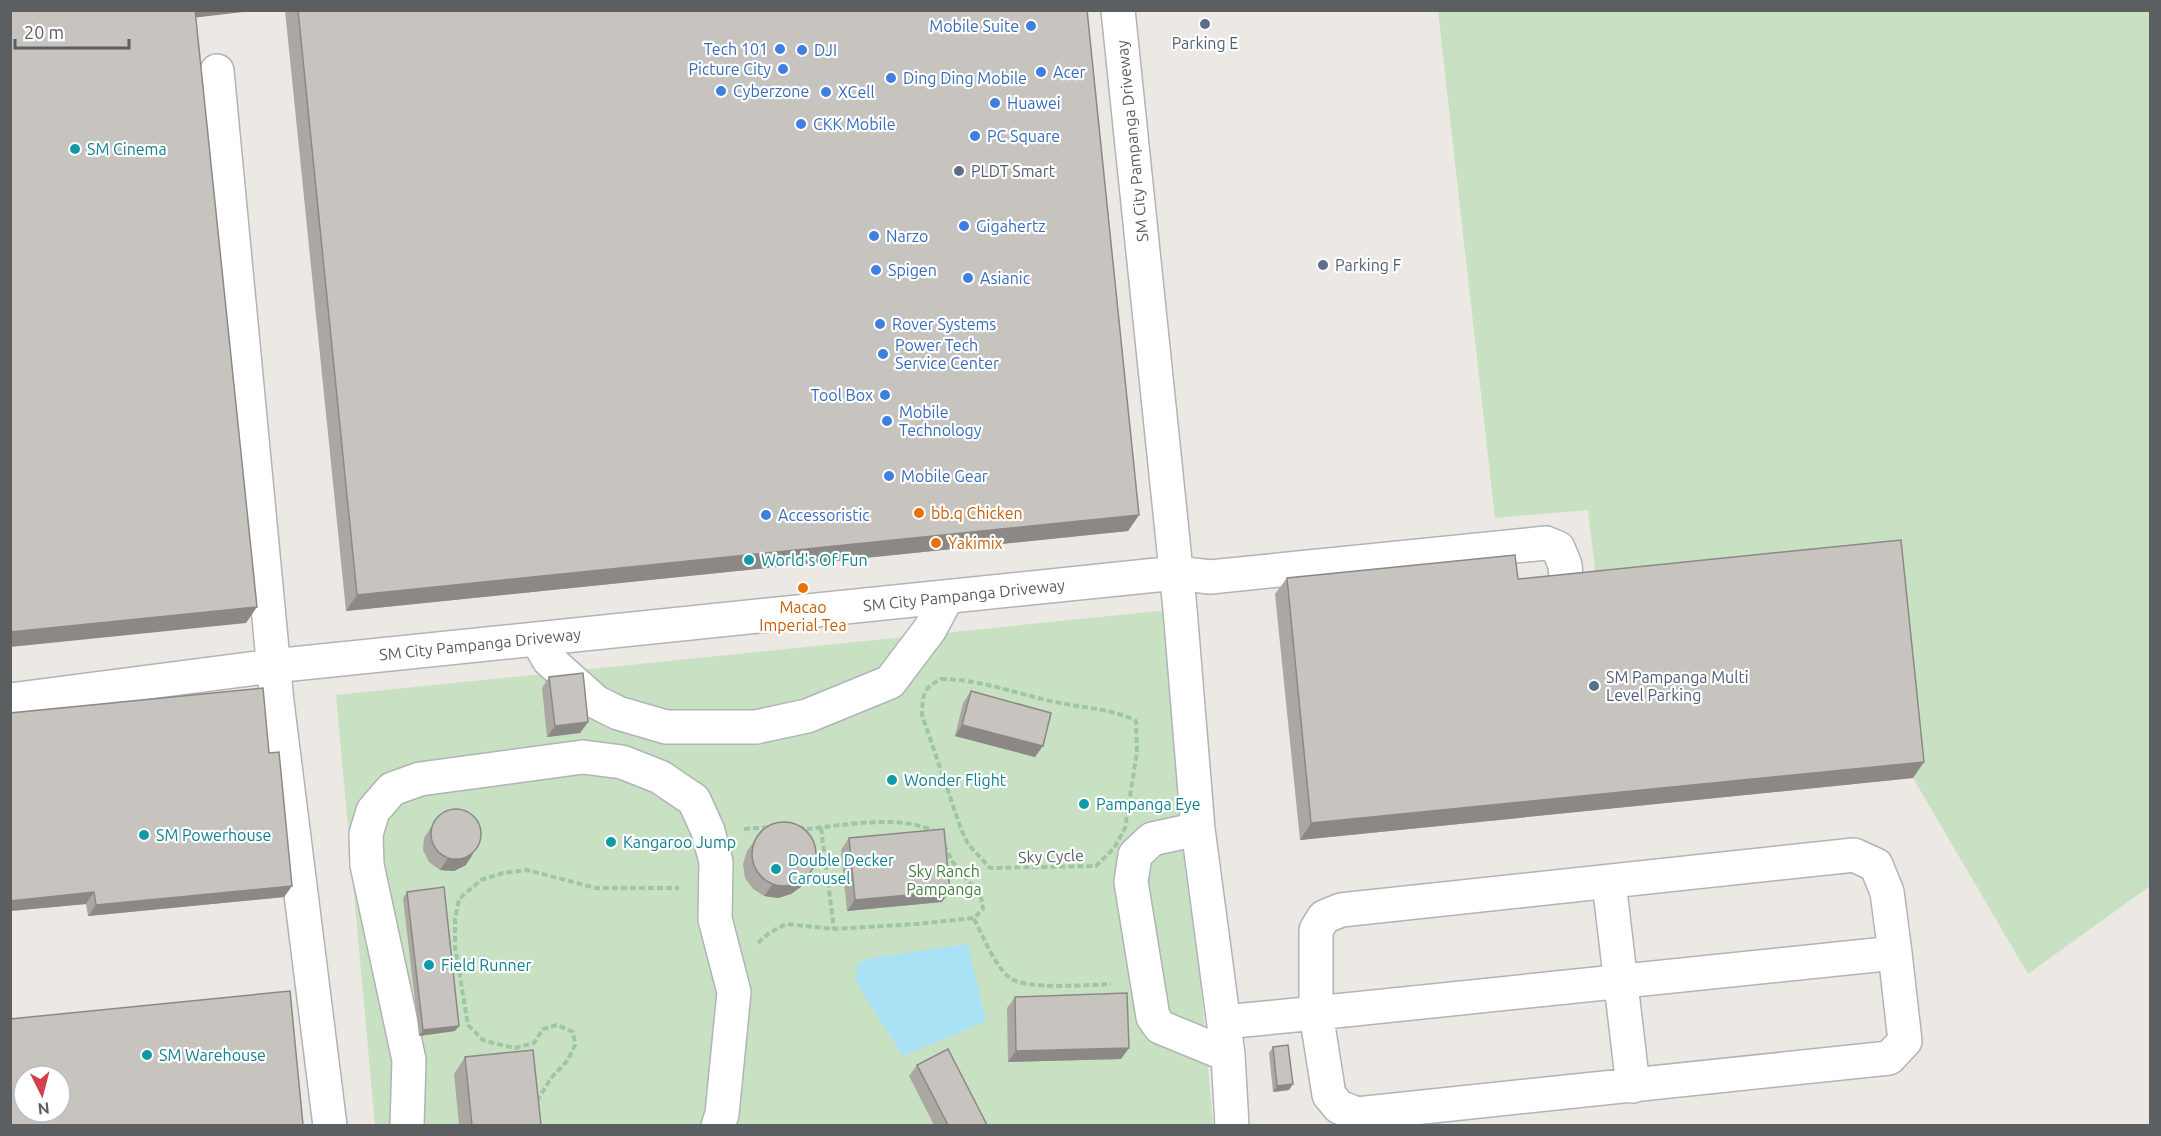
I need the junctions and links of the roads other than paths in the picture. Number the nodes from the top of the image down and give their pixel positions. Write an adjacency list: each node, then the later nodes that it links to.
1 (1118, 10): 3 (lane, SM City Pampanga Driveway)
2 (216, 71): 7 (lane)
3 (1176, 573): 4 (lane); 5 (lane, SM City Pampanga Driveway); 9 (lane)
4 (1567, 590)
5 (947, 597): 6 (lane, SM City Pampanga Driveway); 6 (lane)
6 (537, 639): 7 (lane, SM City Pampanga Driveway)
7 (273, 666): 8 (lane, SM City Pampanga Driveway); 17 (lane)
8 (10, 700)
9 (1198, 829): 14 (lane); 15 (lane)
10 (1609, 882): 11 (lane); 12 (lane); 13 (lane)
11 (1895, 953): 12 (lane); 16 (lane)
12 (1621, 981): 13 (lane); 16 (lane)
13 (1316, 1013): 14 (lane); 16 (lane)
14 (1224, 1022): 15 (lane)
15 (1228, 1055): 20 (lane)
16 (1633, 1086)
17 (330, 1125)
18 (407, 1125): 19 (lane)
19 (718, 1125)
20 (1232, 1125)

